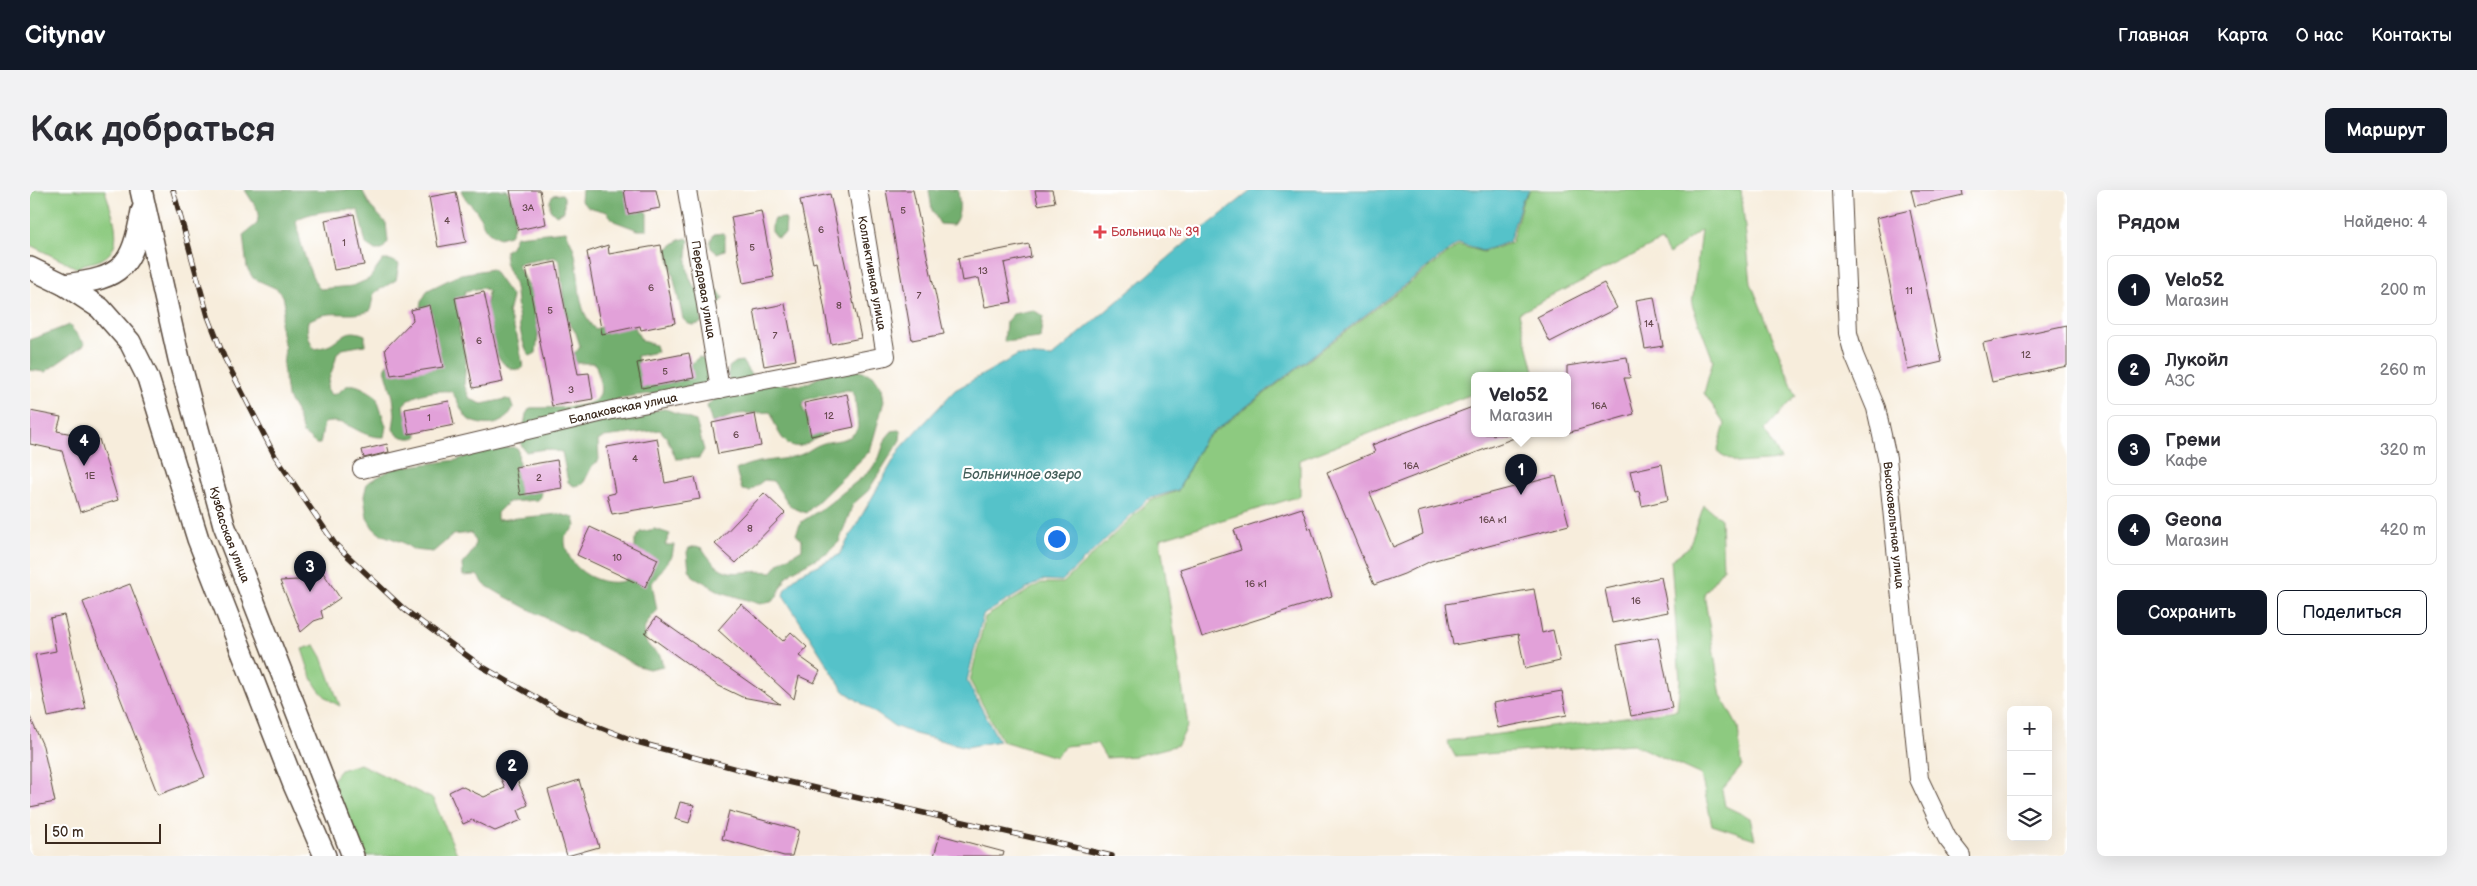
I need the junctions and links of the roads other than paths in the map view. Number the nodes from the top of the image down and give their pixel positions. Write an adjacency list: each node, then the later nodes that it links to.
1 (687, 190): 8 (street, Передовая улица)
2 (858, 190): 7 (street, Коллективная улица)
3 (1842, 190): 12 (street, Высоковольтная улица)
4 (142, 195): 6 (main road); 11 (main road, Кузбасская улица)
5 (30, 268): 6 (main road)
6 (66, 285): 10 (main road)
7 (886, 356): 8 (street, Балаковская улица)
8 (720, 389): 9 (street, Балаковская улица)
9 (362, 469)
10 (325, 856)
11 (353, 856)
12 (1961, 856)

